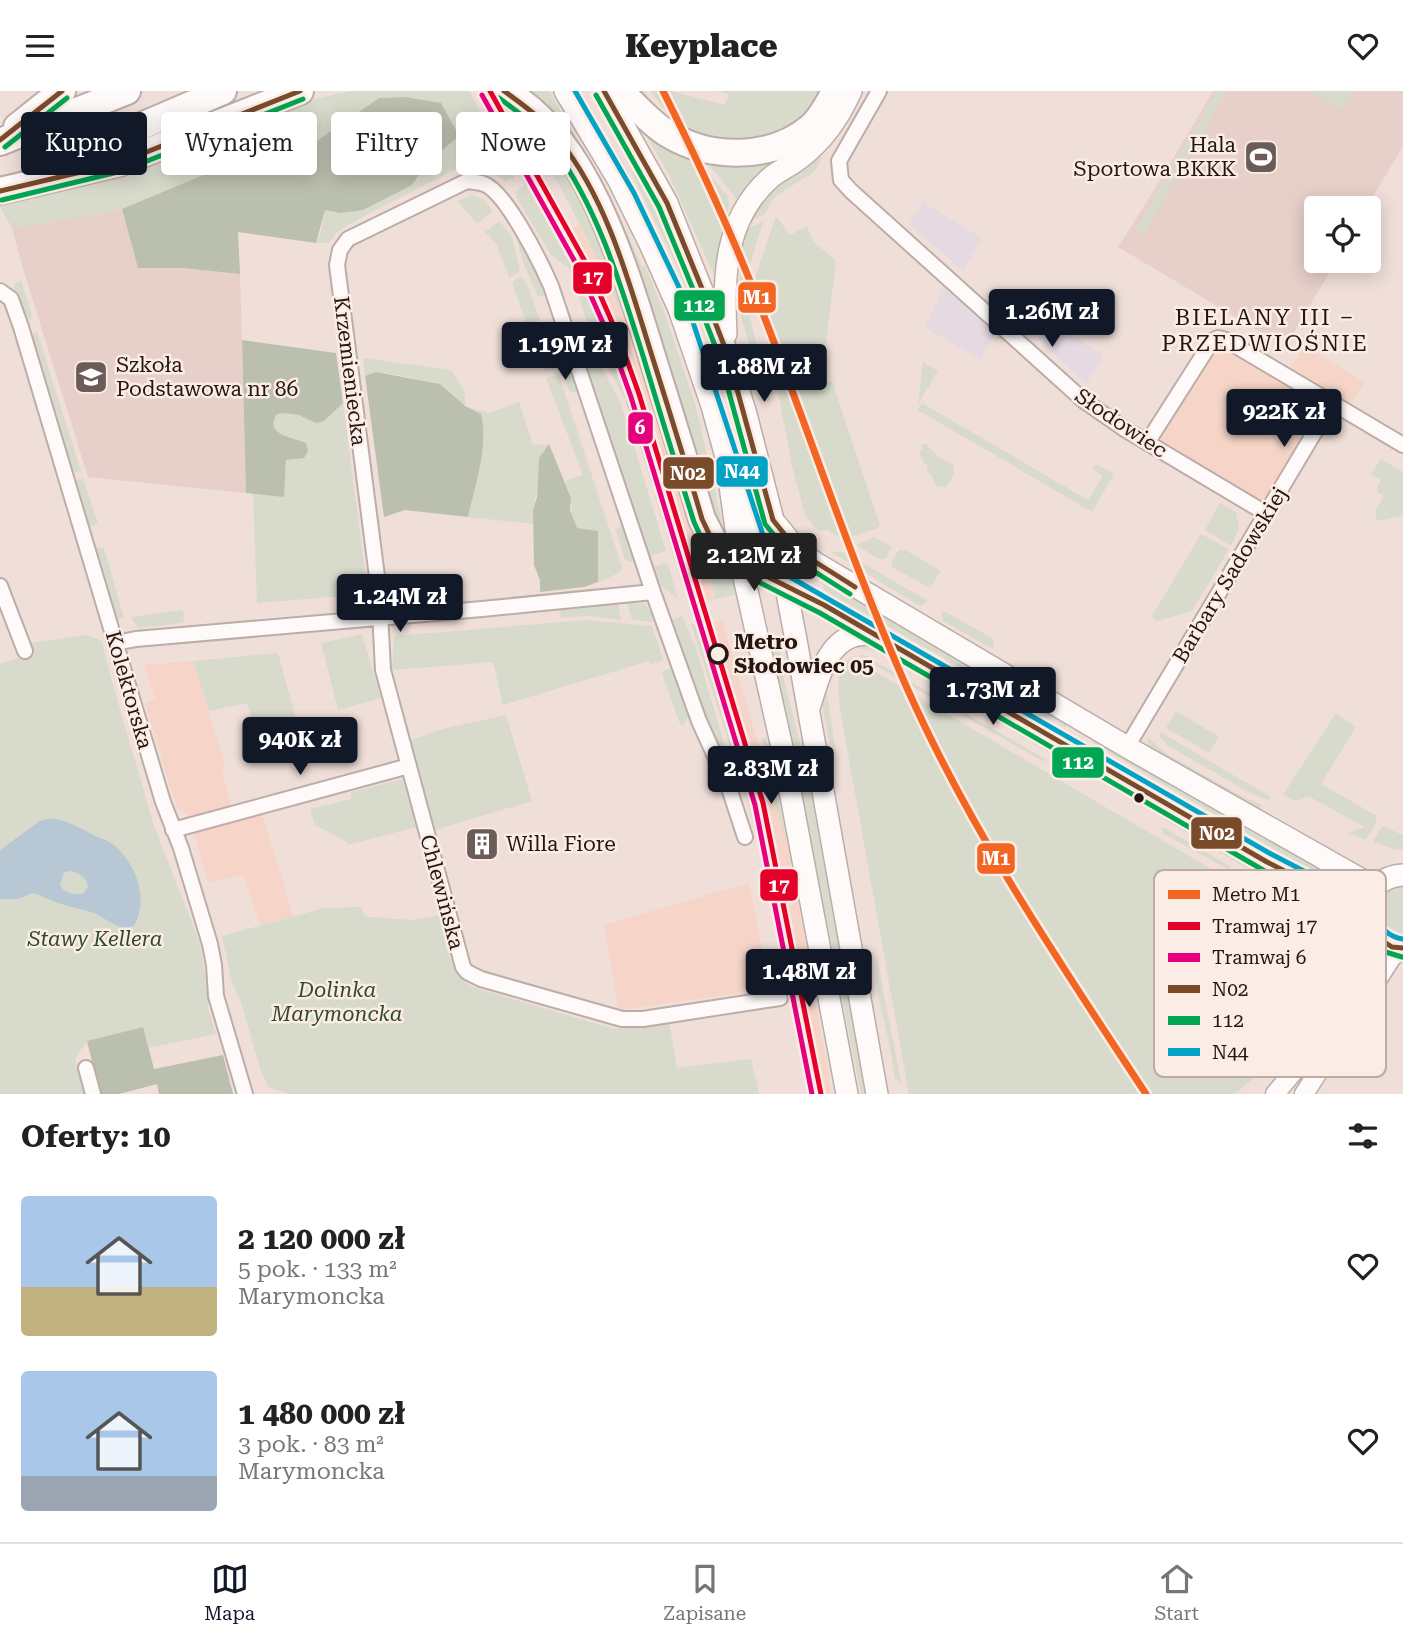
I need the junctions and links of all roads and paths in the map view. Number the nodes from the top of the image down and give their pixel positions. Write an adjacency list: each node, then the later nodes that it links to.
1 (62, 91): 12 (highway)
2 (127, 91): 12 (highway)
3 (223, 91): 13 (highway)
4 (300, 91): 13 (highway)
5 (504, 91): 22 (highway)
6 (565, 91): 19 (main road)
7 (604, 91): 15 (main road)
8 (620, 91): 9 (highway)
9 (835, 91)
10 (852, 91): 15 (main road)
11 (879, 91): 17 (street, Słodowiec)
12 (0, 141)
13 (0, 188)
14 (0, 291): 28 (street, Kolektorska)
15 (727, 353): 21 (main road)
16 (1332, 403): 17 (street); 18 (street); 20 (street, Barbary Sadowskiej)
17 (1147, 443): 20 (street, Słodowiec)
18 (1403, 445)
19 (726, 457): 22 (main road); 23 (main road)
20 (1267, 514): 33 (street, Barbary Sadowskiej)
21 (773, 520): 23 (main road); 33 (main road)
22 (741, 563): 23 (main road); 31 (main road)
23 (785, 584): 27 (main road); 29 (main road)
24 (0, 586): 30 (street)
25 (653, 592): 26 (street); 26 (street, Krzemieniecka); 36 (street, Krzemieniecka)
26 (381, 618): 28 (street); 34 (street, Chlewińska)
27 (877, 636): 32 (main road); 37 (main road)
28 (116, 643): 35 (street, Kolektorska)
29 (798, 649): 31 (main road); 32 (main road)
30 (25, 651)
31 (761, 652): 51 (main road)
32 (808, 712): 52 (main road)
33 (1127, 747): 40 (main road)
34 (409, 766): 35 (street); 45 (street, Chlewińska)
35 (173, 830): 50 (street, Kolektorska)
36 (746, 837)
37 (1267, 862): 38 (street); 39 (main road)
38 (1279, 870)
39 (1283, 870)
40 (1344, 870)
41 (1403, 875): 42 (main road)
42 (1386, 879)
43 (1403, 948): 44 (street)
44 (1386, 966)
45 (780, 998)
46 (86, 1068): 49 (street)
47 (1289, 1077): 53 (street)
48 (1316, 1077): 54 (street)
49 (93, 1094)
50 (245, 1094)
51 (848, 1094)
52 (877, 1094)
53 (1275, 1094)
54 (1304, 1094)

